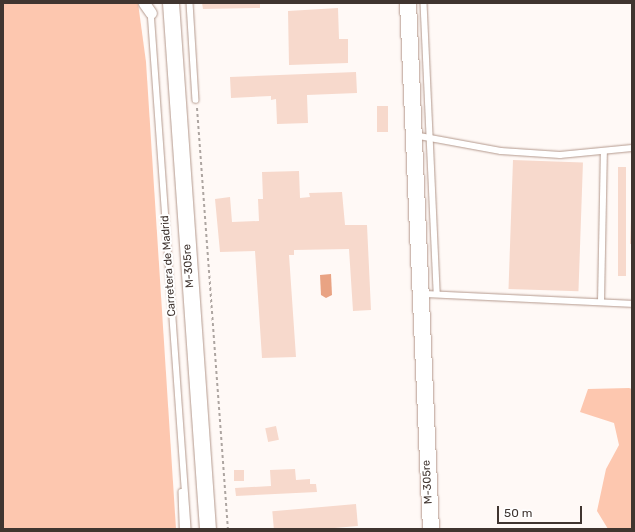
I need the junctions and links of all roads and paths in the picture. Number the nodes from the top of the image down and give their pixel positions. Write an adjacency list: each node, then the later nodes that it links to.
1 (144, 3): 6 (street)
2 (171, 3): 19 (main road, M-305re)
3 (190, 3): 7 (lane)
4 (408, 3): 8 (main road, M-305re)
5 (424, 3): 9 (lane)
6 (151, 8): 16 (lane, Carretera de Madrid)
7 (196, 100): 20 (path)
8 (414, 135): 9 (lane); 13 (main road, M-305re)
9 (430, 137): 11 (lane); 12 (lane)
10 (632, 148): 11 (lane)
11 (604, 152): 14 (lane)
12 (437, 293): 13 (lane); 14 (lane)
13 (420, 294): 21 (main road, M-305re)
14 (601, 302): 15 (lane)
15 (632, 304)
16 (183, 462): 17 (lane); 18 (lane, Carretera de Madrid)
17 (183, 529)
18 (188, 529)
19 (208, 529)
20 (228, 529)
21 (431, 529)

